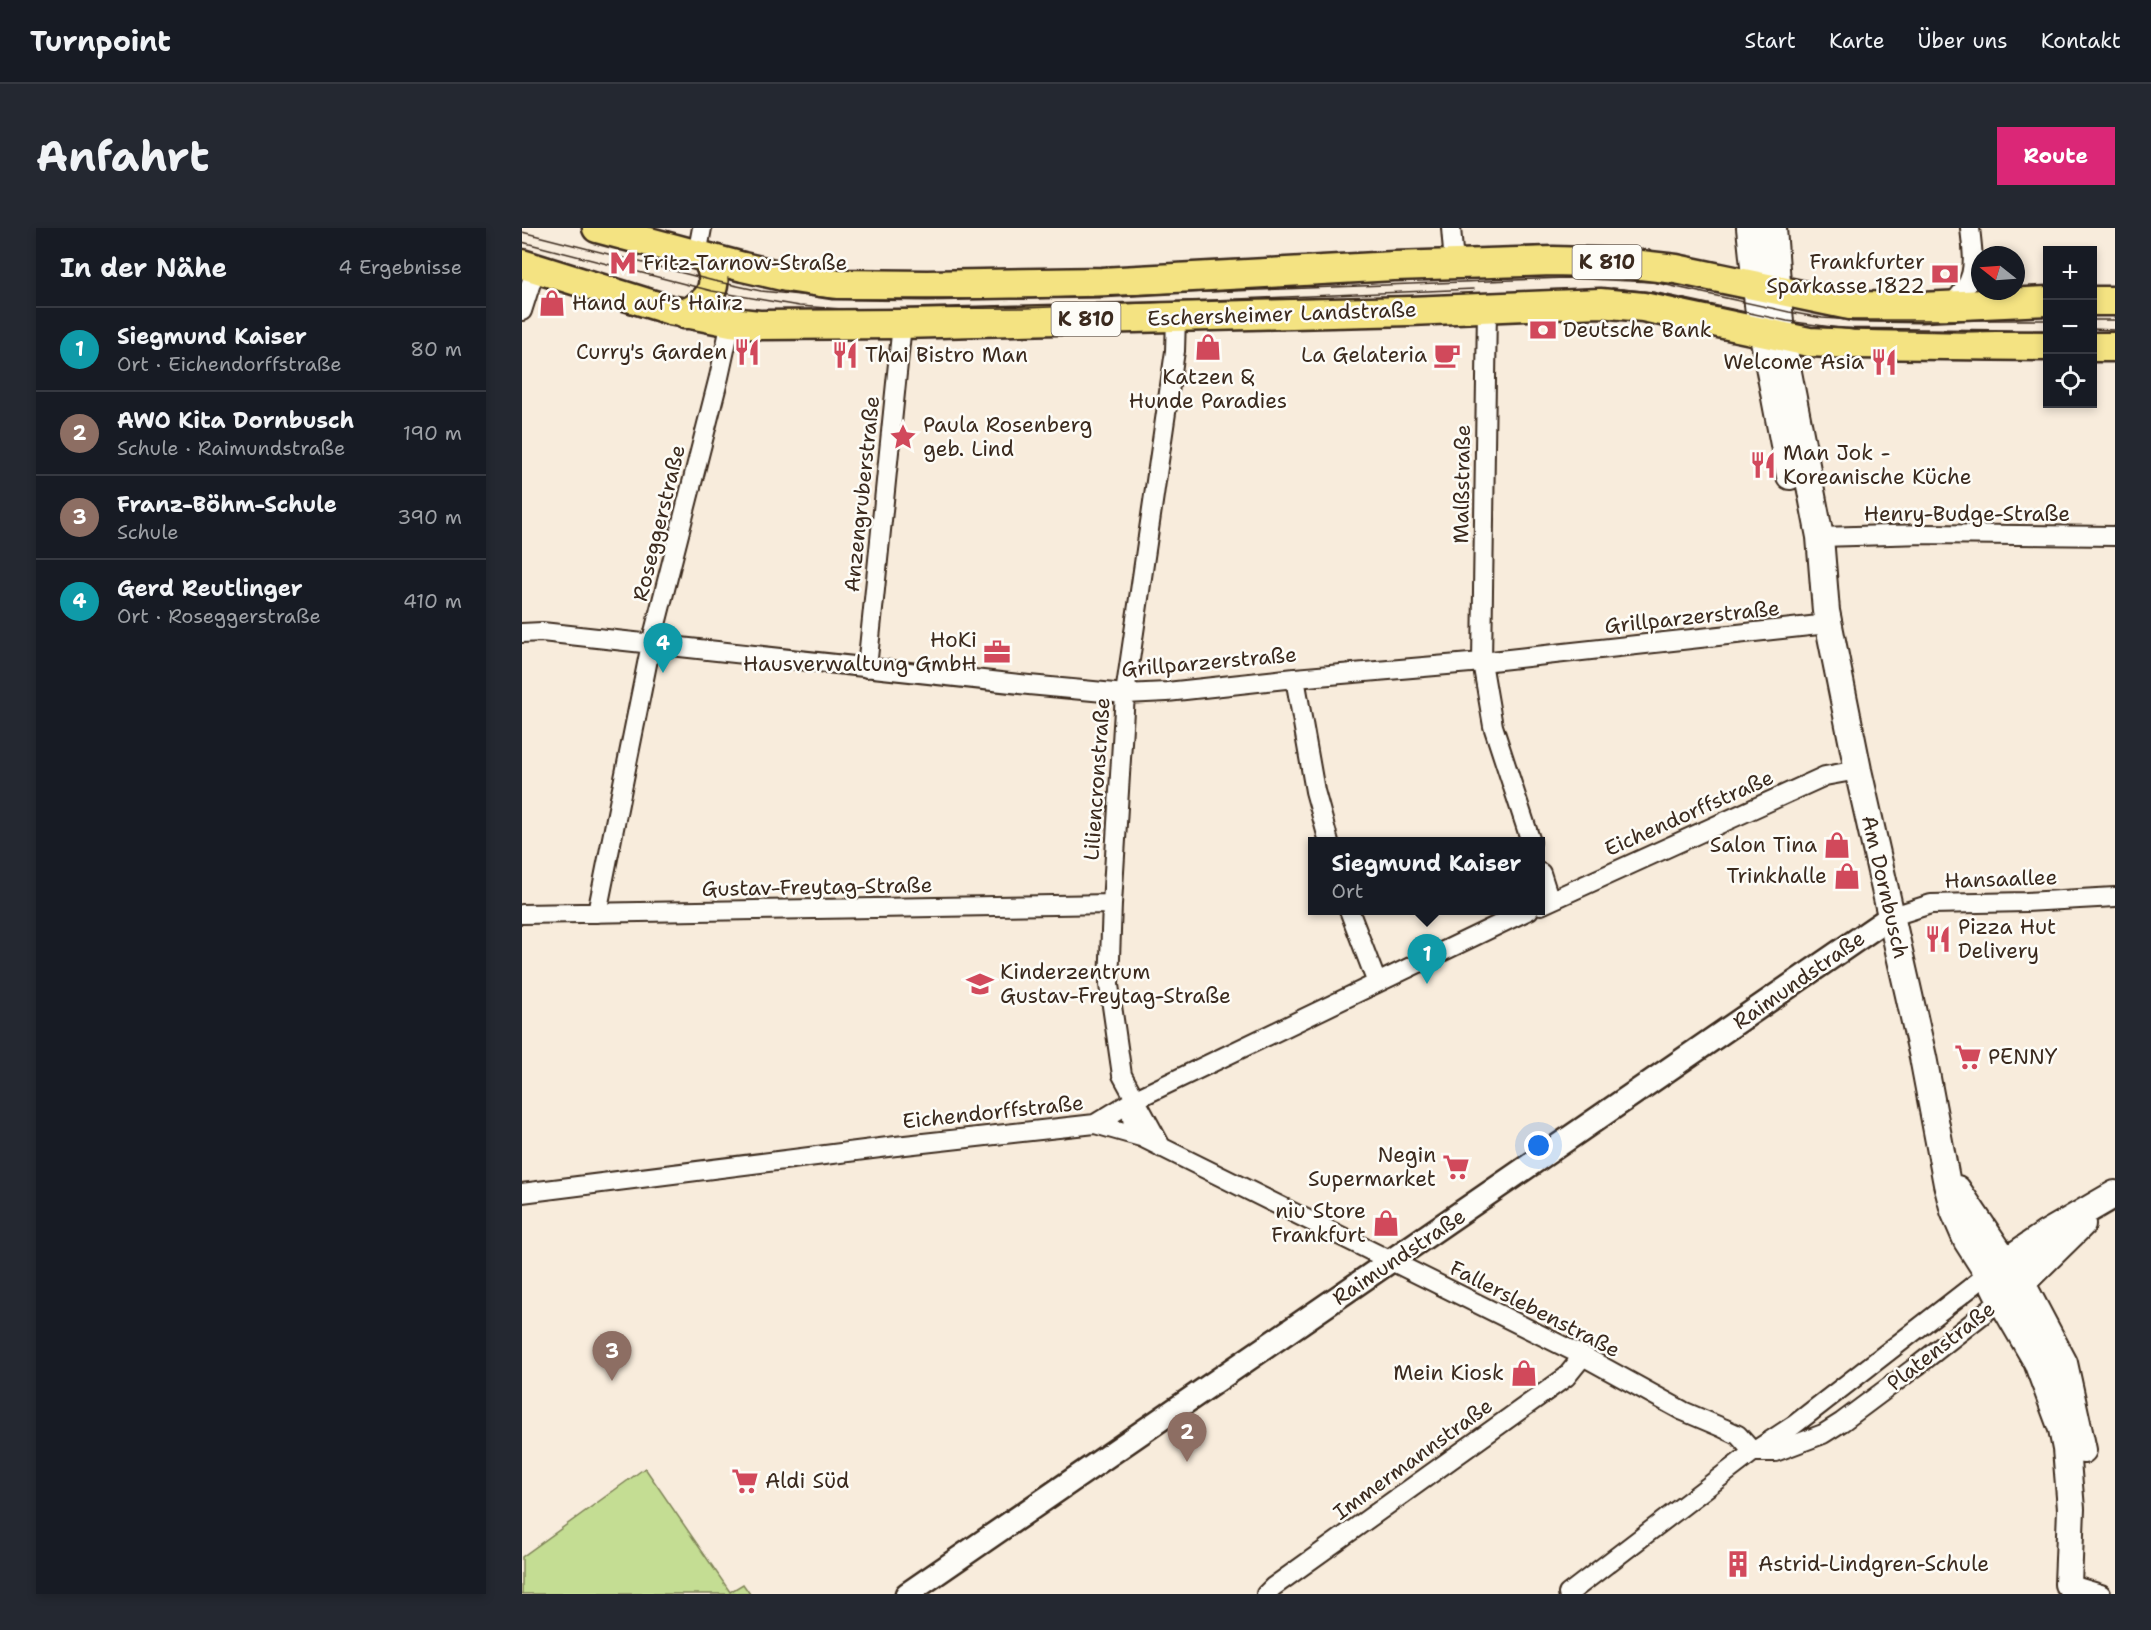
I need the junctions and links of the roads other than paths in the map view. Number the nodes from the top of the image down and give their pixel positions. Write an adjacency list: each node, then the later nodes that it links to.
1 (597, 228): 6 (main road, Eschersheimer Landstraße / K 810)
2 (1450, 228): 7 (street)
3 (1750, 228): 9 (main road)
4 (1773, 228): 9 (main road)
5 (1970, 228): 13 (street)
6 (702, 247): 7 (main road, Eschersheimer Landstraße / K 810); 16 (main road)
7 (1454, 263): 9 (main road, Eschersheimer Landstraße / K 810)
8 (529, 266): 15 (street); 16 (main road, Eschersheimer Landstraße / K 810)
9 (1766, 289): 13 (main road, Eschersheimer Landstraße / K 810); 20 (main road)
10 (2043, 301): 13 (main road, Eschersheimer Landstraße / K 810)
11 (2097, 301): 12 (main road)
12 (2115, 301)
13 (1949, 306)
14 (1487, 308): 17 (main road, Eschersheimer Landstraße / K 810); 20 (main road, Eschersheimer Landstraße / K 810); 29 (street, Malßstraße)
15 (522, 311)
16 (686, 314): 18 (main road, Eschersheimer Landstraße / K 810)
17 (1176, 317): 19 (main road, Eschersheimer Landstraße / K 810); 32 (street, Liliencronstraße)
18 (731, 322): 19 (main road, Eschersheimer Landstraße / K 810); 28 (street, Roseggerstraße)
19 (902, 324): 30 (street, Anzengruberstraße)
20 (1772, 334): 21 (main road, Eschersheimer Landstraße / K 810); 25 (main road, Am Dornbusch); 26 (main road, Am Dornbusch)
21 (2043, 346)
22 (2097, 347): 23 (main road)
23 (2115, 347)
24 (2115, 536): 25 (street, Henry-Budge-Straße)
25 (1820, 537): 26 (main road, Am Dornbusch)
26 (1827, 617): 29 (street, Grillparzerstraße); 33 (main road, Am Dornbusch)
27 (522, 633): 28 (street, Grillparzerstraße)
28 (651, 644): 30 (street, Grillparzerstraße); 39 (street, Roseggerstraße)
29 (1482, 662): 31 (street, Grillparzerstraße); 35 (street, Malßstraße)
30 (867, 668): 32 (street, Grillparzerstraße)
31 (1295, 678): 32 (street, Grillparzerstraße); 34 (street)
32 (1125, 694): 38 (street, Liliencronstraße)
33 (1858, 770): 37 (street, Eichendorffstraße); 43 (main road, Am Dornbusch)
34 (1328, 837)
35 (1529, 837)
36 (2115, 897): 43 (street, Hansaallee)
37 (1545, 903)
38 (1112, 904): 39 (street, Gustav-Freytag-Straße); 45 (street, Liliencronstraße)
39 (597, 913): 40 (street, Gustav-Freytag-Straße)
40 (522, 914)
41 (1351, 915): 44 (street)
42 (1519, 915): 44 (street, Eichendorffstraße)
43 (1890, 917): 51 (street, Raimundstraße); 52 (main road, Am Dornbusch)
44 (1377, 983): 45 (street, Eichendorffstraße)
45 (1136, 1099): 46 (street, Eichendorffstraße); 47 (street); 48 (street)
46 (1095, 1125): 47 (street, Fallerslebenstraße); 49 (street, Eichendorffstraße)
47 (1141, 1137): 48 (street, Fallerslebenstraße)
48 (1162, 1148): 51 (street, Fallerslebenstraße)
49 (522, 1193)
50 (2110, 1197): 52 (main road, Platenstraße); 53 (main road, Platenstraße)
51 (1392, 1262): 55 (street, Fallerslebenstraße); 58 (street, Raimundstraße)
52 (1997, 1267): 53 (main road); 54 (main road); 56 (street, Platenstraße)
53 (2021, 1283): 54 (main road, Platenstraße); 57 (main road)
54 (2001, 1299): 56 (street, Platenstraße); 57 (main road)
55 (1583, 1356): 56 (street, Fallerslebenstraße); 59 (street, Immermannstraße)
56 (1753, 1452): 60 (street, Platenstraße)
57 (2066, 1589): 61 (street)
58 (907, 1594)
59 (1266, 1594)
60 (1568, 1594)
61 (2101, 1594)

